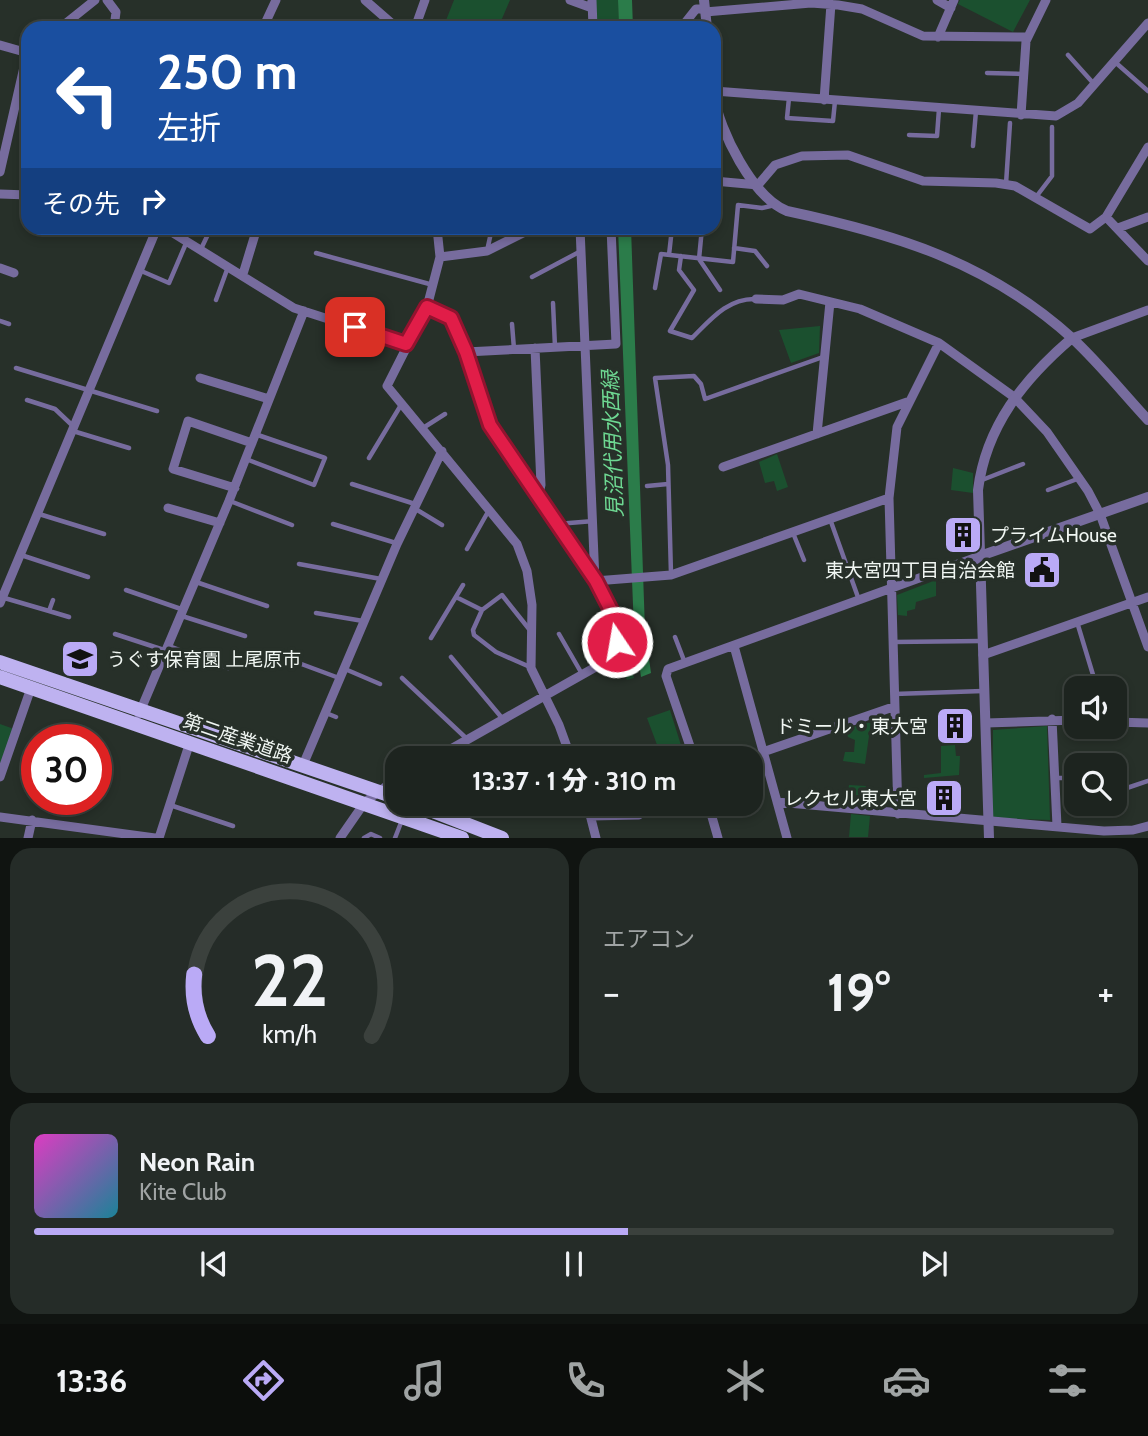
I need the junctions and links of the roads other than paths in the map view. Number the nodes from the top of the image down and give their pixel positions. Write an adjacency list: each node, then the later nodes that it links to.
1 (95, 0): 15 (street)
2 (107, 0): 16 (street)
3 (276, 0): 17 (street)
4 (365, 0): 18 (street)
5 (425, 0): 19 (street)
6 (570, 0): 10 (street)
7 (688, 0): 14 (street)
8 (937, 0): 13 (street)
9 (1046, 0): 23 (street)
10 (592, 4)
11 (831, 4): 12 (street); 14 (street); 35 (street)
12 (860, 4): 22 (street)
13 (952, 4): 22 (street)
14 (703, 8): 20 (street)
15 (69, 21)
16 (115, 21)
17 (266, 21)
18 (389, 21)
19 (418, 21)
20 (689, 21)
21 (1148, 23): 27 (street)
22 (938, 37): 23 (street)
23 (1027, 37): 29 (street)
24 (0, 45): 25 (street)
25 (21, 52)
26 (1068, 55): 31 (lane)
27 (1114, 61): 31 (street); 32 (lane)
28 (988, 73): 29 (lane)
29 (1024, 74): 38 (street)
30 (21, 80): 45 (street)
31 (1094, 84): 38 (street)
32 (1148, 91)
33 (721, 94): 34 (street)
34 (789, 97): 35 (street); 35 (lane)
35 (829, 100): 36 (street)
36 (939, 109): 37 (street); 42 (lane)
37 (976, 111): 38 (street); 43 (lane)
38 (1021, 115)
39 (721, 118): 47 (street)
40 (1010, 123): 48 (lane)
41 (1052, 127): 51 (lane)
42 (909, 135)
43 (973, 146)
44 (1147, 152): 53 (street)
45 (0, 172)
46 (721, 182): 47 (street)
47 (758, 185): 48 (street); 52 (street)
48 (1006, 185): 51 (street)
49 (0, 194): 50 (street)
50 (21, 195)
51 (1036, 198): 53 (street)
52 (775, 205): 69 (lane); 98 (street)
53 (1106, 217): 55 (street)
54 (1148, 217): 55 (street)
55 (1118, 228): 77 (street)
56 (154, 235): 81 (street)
57 (177, 235): 67 (street)
58 (208, 235): 68 (lane)
59 (255, 235): 83 (street)
60 (438, 235): 75 (street)
61 (490, 235): 71 (lane)
62 (519, 235): 71 (street)
63 (581, 235): 70 (street)
64 (611, 235): 101 (street)
65 (671, 235): 73 (lane)
66 (701, 235): 76 (lane)
67 (187, 241): 68 (street); 81 (lane)
68 (201, 248): 78 (street)
69 (734, 248): 76 (lane); 79 (lane)
70 (583, 250): 84 (lane); 101 (street)
71 (486, 251): 75 (street)
72 (316, 254): 85 (lane)
73 (669, 255): 74 (lane); 86 (lane)
74 (681, 256): 76 (lane); 88 (lane)
75 (440, 257): 85 (street)
76 (699, 259): 87 (lane)
77 (1148, 261)
78 (229, 265): 83 (street); 89 (lane)
79 (767, 266)
80 (0, 268): 82 (street)
81 (139, 270): 109 (street)
82 (14, 273)
83 (243, 274): 94 (street)
84 (532, 277)
85 (433, 285): 92 (street)
86 (654, 288)
87 (720, 290)
88 (756, 299): 90 (street)
89 (216, 300)
90 (830, 302): 99 (street); 106 (street)
91 (553, 303): 102 (lane)
92 (427, 307): 100 (street); 105 (street)
93 (1148, 310): 98 (street)
94 (304, 311): 100 (street); 111 (street)
95 (0, 321): 96 (lane)
96 (9, 324)
97 (513, 324): 104 (lane)
98 (1072, 338): 110 (street); 117 (street)
99 (939, 343): 110 (street); 113 (street)
100 (406, 344): 114 (street)
101 (585, 345): 102 (street); 145 (street)
102 (555, 347): 103 (street)
103 (535, 348): 104 (street); 136 (street)
104 (514, 349): 105 (street)
105 (466, 352): 136 (street)
106 (825, 356): 120 (street); 131 (lane)
107 (16, 368): 109 (lane)
108 (200, 378): 111 (street)
109 (89, 390): 115 (lane); 119 (street)
110 (1014, 397): 128 (street); 129 (street)
111 (269, 399): 121 (street)
112 (27, 400): 119 (lane)
113 (907, 402): 120 (street); 137 (street)
114 (402, 404): 118 (street); 124 (lane)
115 (157, 411)
116 (445, 414): 118 (lane)
117 (1148, 420)
118 (423, 428): 123 (street)
119 (74, 430): 122 (lane); 142 (street)
120 (817, 434): 127 (street)
121 (253, 438): 125 (street); 125 (lane); 133 (street)
122 (129, 448)
123 (442, 452): 139 (street); 141 (street)
124 (369, 458)
125 (246, 459): 133 (street)
126 (1024, 464): 129 (lane)
127 (723, 467)
128 (1080, 478): 134 (lane); 143 (street)
129 (979, 481): 156 (street)
130 (352, 484): 139 (lane)
131 (668, 484): 132 (lane); 159 (lane)
132 (647, 486)
133 (234, 488): 138 (street)
134 (1048, 490)
135 (1148, 497): 143 (street)
136 (538, 498): 149 (street)
137 (889, 498): 144 (street); 165 (street)
138 (229, 500): 146 (street); 150 (lane)
139 (414, 505): 148 (lane); 153 (street)
140 (168, 508): 146 (street)
141 (489, 510): 154 (lane); 181 (street)
142 (39, 514): 152 (lane); 155 (street)
143 (1100, 514): 156 (street); 172 (street)
144 (830, 519): 151 (street); 171 (lane)
145 (594, 521): 149 (lane); 162 (street)
146 (220, 523): 163 (street)
147 (333, 524): 153 (lane)
148 (442, 524)
149 (556, 524): 162 (street)
150 (292, 525)
151 (793, 532): 157 (lane); 159 (street)
152 (104, 534)
153 (397, 544): 161 (street)
154 (467, 549)
155 (21, 555): 160 (lane); 169 (street)
156 (980, 556): 165 (street); 187 (street)
157 (804, 560)
158 (299, 564): 161 (lane)
159 (671, 575): 162 (street)
160 (88, 577)
161 (382, 579): 179 (street)
162 (596, 581): 200 (street)
163 (195, 582): 173 (lane); 176 (street)
164 (463, 586): 167 (lane)
165 (891, 589): 171 (street); 188 (street)
166 (126, 590): 176 (lane)
167 (456, 597): 174 (lane); 185 (lane)
168 (1148, 597): 172 (street)
169 (1, 599): 175 (lane)
170 (52, 600): 175 (lane)
171 (860, 600): 189 (street)
172 (1132, 603): 180 (street); 190 (street)
173 (267, 606)
174 (482, 610): 181 (lane); 197 (lane)
175 (48, 611): 178 (lane)
176 (182, 613): 184 (lane); 191 (street)
177 (316, 613): 179 (lane)
178 (69, 617)
179 (364, 621): 199 (street)
180 (1077, 622): 192 (street); 201 (lane)
181 (530, 629): 197 (street)
182 (116, 634): 191 (lane)
183 (559, 634): 200 (lane)
184 (245, 636)
185 (431, 638)
186 (675, 638): 196 (lane)
187 (983, 641): 188 (lane); 192 (street)
188 (892, 642): 207 (street)
189 (734, 646): 196 (street); 224 (street)
190 (1148, 647)
191 (167, 648): 198 (lane); 211 (street)
192 (983, 655): 206 (street)
193 (451, 657): 214 (lane)
194 (0, 662): 211 (main road, 第二産業道路)
195 (296, 662): 199 (lane)
196 (685, 663): 223 (street)
197 (531, 667): 208 (street)
198 (228, 668)
199 (342, 674): 204 (lane); 210 (street)
200 (582, 675): 208 (street)
201 (1093, 676)
202 (0, 677): 205 (main road, 第二産業道路)
203 (402, 677): 219 (lane)
204 (380, 684)
205 (32, 688): 211 (main road, 第二産業道路); 227 (street)
206 (985, 691): 207 (lane); 217 (street)
207 (893, 694): 209 (street)
208 (545, 696): 214 (street); 222 (street)
209 (893, 707): 225 (street); 239 (street)
210 (326, 713): 212 (lane); 226 (street)
211 (138, 716): 220 (main road, 第二産業道路); 226 (main road, 第二産業道路)
212 (336, 717)
213 (1052, 719): 215 (street); 217 (street); 228 (street)
214 (504, 720): 219 (street)
215 (1064, 720)
216 (1127, 722): 218 (street)
217 (986, 723): 246 (street)
218 (1148, 723)
219 (467, 740): 221 (street)
220 (190, 741): 235 (main road, 第二産業道路); 237 (street)
221 (456, 746)
222 (566, 746)
223 (690, 746)
224 (761, 746)
225 (763, 752): 236 (street)
226 (303, 765): 233 (main road, 第二産業道路)
227 (0, 777)
228 (1055, 778): 229 (lane); 249 (street)
229 (1064, 778)
230 (1148, 781): 232 (lane)
231 (385, 785): 233 (street)
232 (1127, 788)
233 (377, 790): 234 (main road, 第二産業道路); 235 (street)
234 (385, 793)
235 (365, 802): 238 (main road, 第二産業道路); 253 (street)
236 (777, 802): 239 (street); 264 (street)
237 (169, 805): 248 (lane); 256 (street)
238 (385, 809)
239 (898, 814): 246 (street)
240 (403, 816): 259 (lane); 260 (main road, 第二産業道路)
241 (445, 816): 261 (main road)
242 (591, 816): 262 (street)
243 (712, 816): 263 (street)
244 (0, 817): 245 (street)
245 (33, 820): 247 (street); 254 (street)
246 (989, 821): 249 (street); 265 (street)
247 (75, 826): 252 (street); 255 (lane)
248 (233, 826)
249 (1057, 826): 251 (street)
250 (1148, 826): 251 (street)
251 (1103, 834)
252 (119, 835): 256 (street)
253 (344, 836)
254 (27, 838)
255 (72, 838)
256 (157, 838)
257 (364, 838): 258 (lane)
258 (380, 838)
259 (395, 838)
260 (462, 838)
261 (502, 838)
262 (596, 838)
263 (718, 838)
264 (787, 838)
265 (989, 838)

